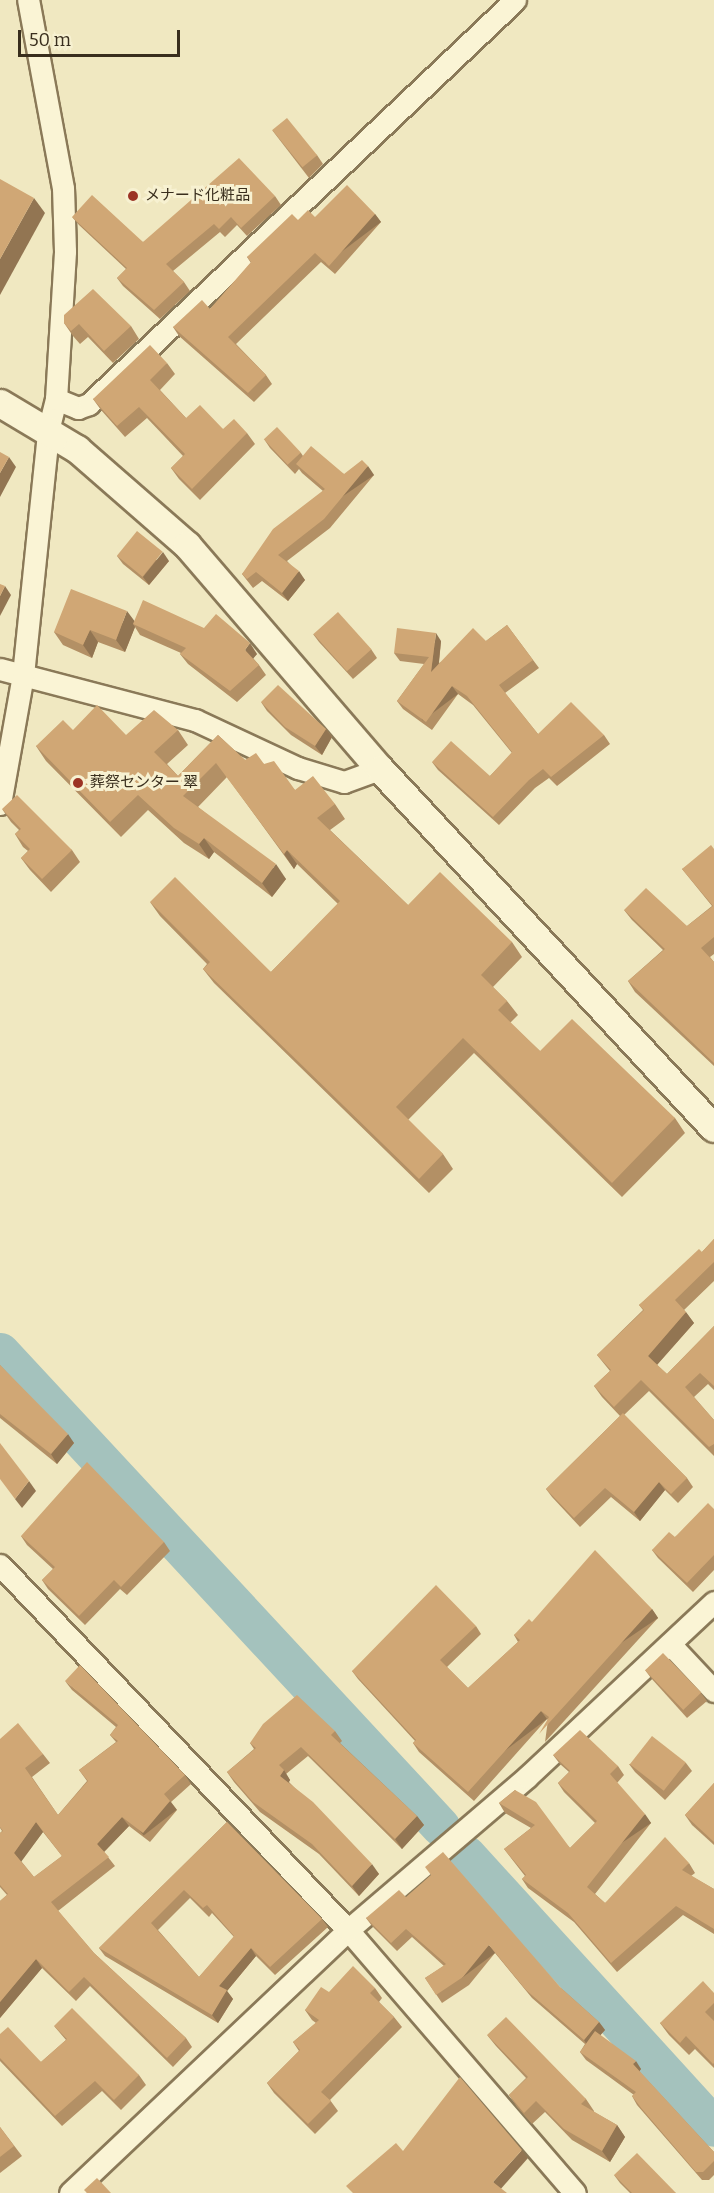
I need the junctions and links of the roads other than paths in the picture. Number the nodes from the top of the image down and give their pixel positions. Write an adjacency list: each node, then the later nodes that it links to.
1 (28, 0): 3 (street)
2 (515, 0): 3 (street)
3 (56, 399): 5 (street)
4 (0, 403): 5 (street)
5 (48, 431): 7 (street); 8 (street)
6 (0, 669): 7 (street)
7 (23, 675): 8 (street); 9 (street)
8 (380, 769): 10 (street)
9 (0, 804)
10 (714, 1128)
11 (0, 1565): 15 (street)
12 (714, 1602): 13 (street)
13 (671, 1645): 14 (street); 15 (street)
14 (714, 1690)
15 (348, 1930): 16 (street); 17 (street)
16 (70, 2193)
17 (574, 2193)

